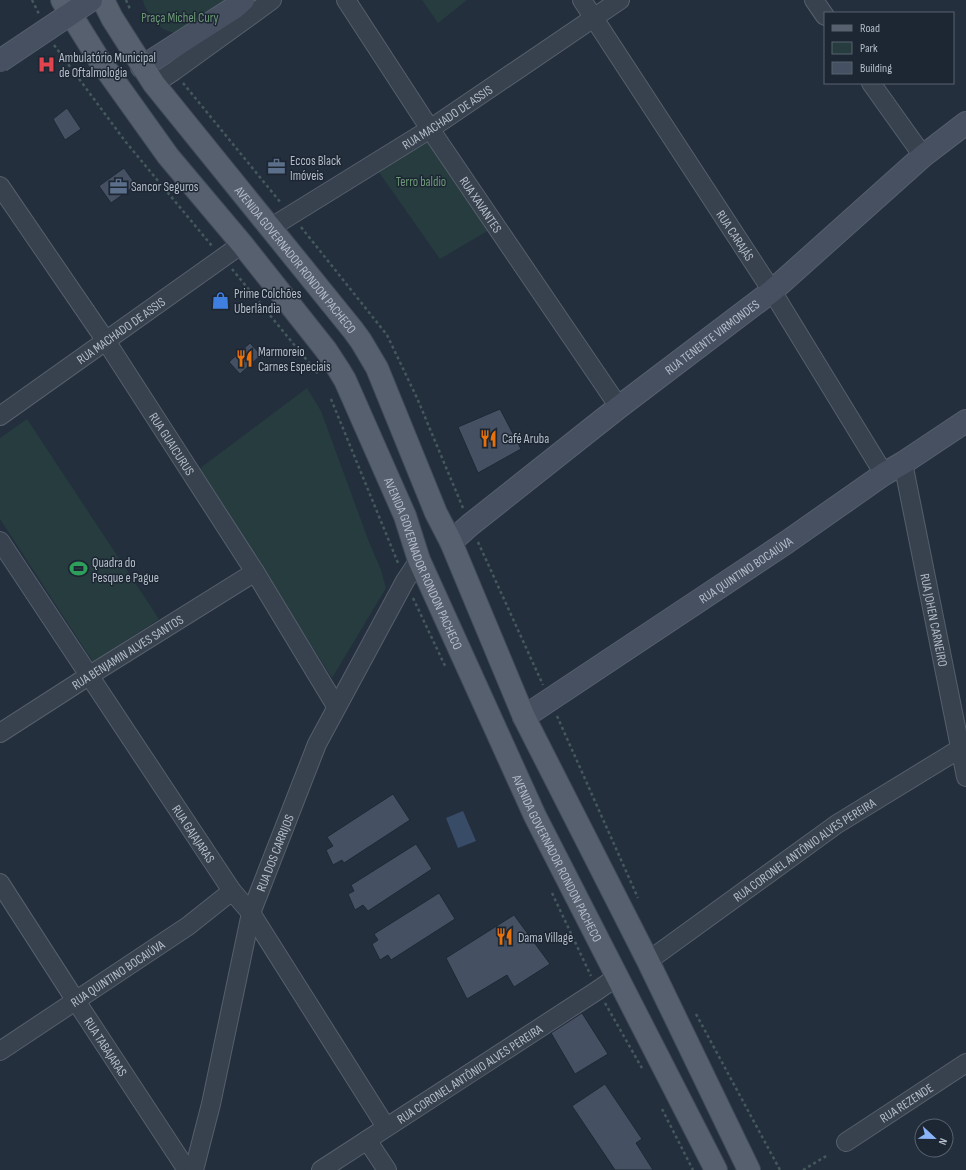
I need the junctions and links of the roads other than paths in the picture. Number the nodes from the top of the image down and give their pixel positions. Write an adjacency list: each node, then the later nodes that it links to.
1 (62, 0): 20 (main road, AVENIDA GOVERNADOR RONDON PACHECO)
2 (91, 0): 12 (street, bridge)
3 (103, 0): 13 (main road, AVENIDA GOVERNADOR RONDON PACHECO)
4 (243, 0): 13 (street)
5 (272, 0): 13 (street)
6 (346, 0): 16 (street, RUA XAVANTES)
7 (582, 0): 11 (street, RUA CARAJÁS)
8 (620, 0): 11 (street, RUA MACHADO DE ASSIS)
9 (814, 0): 10 (street)
10 (824, 15)
11 (593, 17): 16 (street, RUA MACHADO DE ASSIS); 21 (street, RUA CARAJÁS)
12 (0, 60)
13 (148, 75): 19 (main road, AVENIDA GOVERNADOR RONDON PACHECO)
14 (872, 84): 17 (street)
15 (966, 123): 17 (street, RUA TENENTE VIRMONDES)
16 (430, 129): 19 (street, RUA MACHADO DE ASSIS); 23 (street, RUA XAVANTES)
17 (923, 156): 21 (street, RUA TENENTE VIRMONDES)
18 (0, 186): 22 (street, RUA GUAICURUS)
19 (270, 228): 28 (main road, AVENIDA GOVERNADOR RONDON PACHECO)
20 (242, 244): 22 (street, RUA MACHADO DE ASSIS); 29 (main road, AVENIDA GOVERNADOR RONDON PACHECO)
21 (772, 291): 23 (street, RUA TENENTE VIRMONDES); 26 (street, RUA CARAJÁS)
22 (106, 341): 24 (street, RUA MACHADO DE ASSIS); 30 (street, RUA GUAICURUS)
23 (619, 407): 28 (street, RUA TENENTE VIRMONDES)
24 (0, 416)
25 (966, 421): 26 (street, RUA QUINTINO BOCAIÚVA)
26 (894, 468): 33 (street, RUA QUINTINO BOCAIÚVA); 35 (street, RUA JOHEN CARNEIRO)
27 (0, 541): 31 (street, RUA GAJAJARAS)
28 (451, 542): 33 (main road, AVENIDA GOVERNADOR RONDON PACHECO)
29 (419, 560): 32 (street, RUA DOS CARRIJOS); 41 (main road, AVENIDA GOVERNADOR RONDON PACHECO)
30 (255, 572): 31 (street, RUA BENJAMIN ALVES SANTOS); 32 (street, RUA GUAICURUS)
31 (90, 675): 34 (street, RUA BENJAMIN ALVES SANTOS); 38 (street, RUA GAJAJARAS)
32 (336, 706): 39 (street, RUA DOS CARRIJOS)
33 (524, 717): 40 (main road, AVENIDA GOVERNADOR RONDON PACHECO)
34 (0, 733)
35 (963, 747): 36 (street, RUA JOHEN CARNEIRO); 40 (street, RUA CORONEL ANTÔNIO ALVES PEREIRA)
36 (966, 777)
37 (0, 883): 42 (street, RUA TABAJARAS)
38 (232, 891): 39 (street, RUA GAJAJARAS); 42 (street, RUA QUINTINO BOCAIÚVA)
39 (250, 913): 45 (street, RUA GAJAJARAS); 50 (street, RUA DOS CARRIJOS)
40 (648, 961): 53 (main road, AVENIDA GOVERNADOR RONDON PACHECO)
41 (618, 976): 45 (street, RUA CORONEL ANTÔNIO ALVES PEREIRA); 48 (main road, AVENIDA GOVERNADOR RONDON PACHECO)
42 (76, 1001): 43 (street, RUA QUINTINO BOCAIÚVA); 49 (street, RUA TABAJARAS)
43 (0, 1051)
44 (966, 1063): 47 (street, RUA REZENDE)
45 (386, 1127): 46 (street, RUA CORONEL ANTÔNIO ALVES PEREIRA)
46 (367, 1140): 51 (street, RUA CORONEL ANTÔNIO ALVES PEREIRA); 52 (street)
47 (846, 1142)
48 (714, 1169)
49 (187, 1170)
50 (194, 1170)
51 (321, 1170)
52 (387, 1170)
53 (749, 1170)

